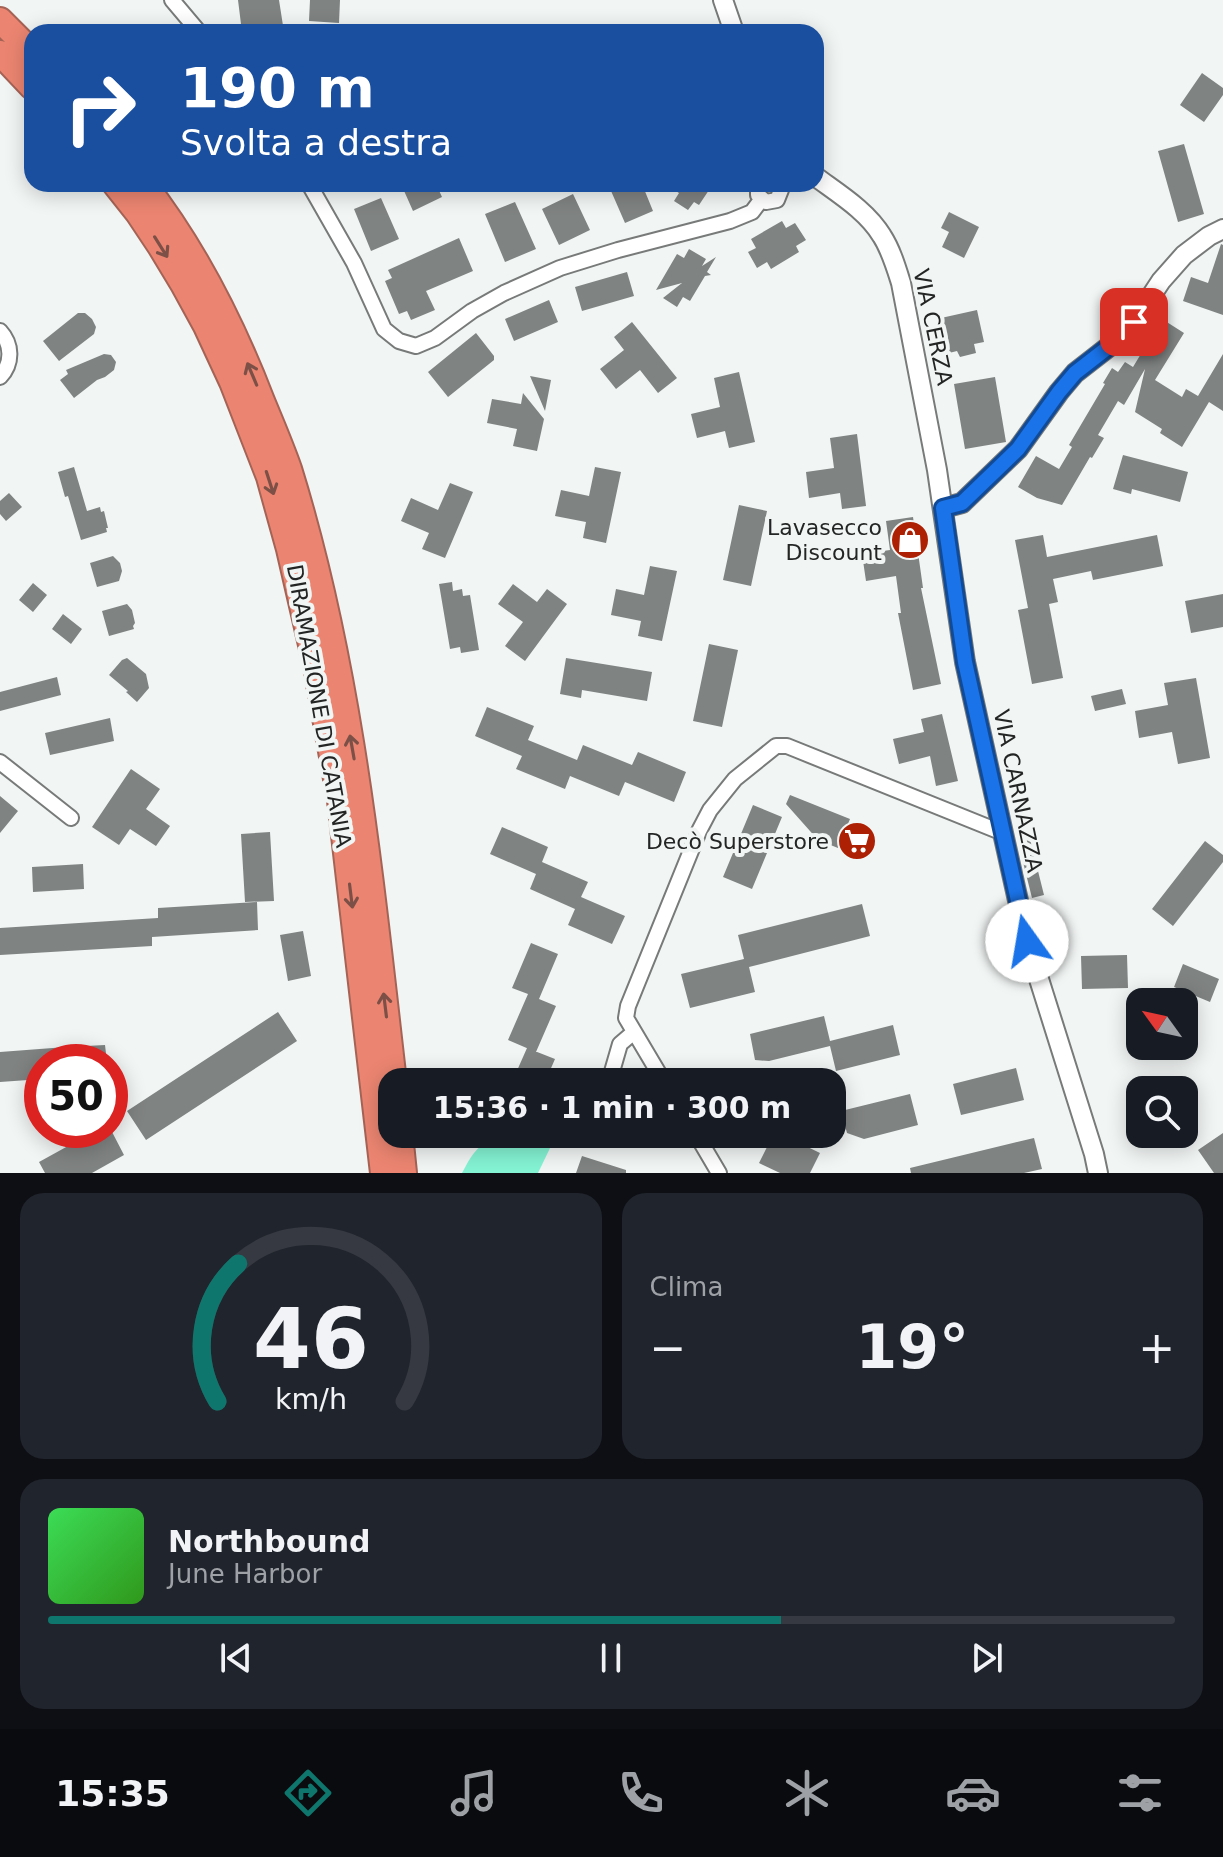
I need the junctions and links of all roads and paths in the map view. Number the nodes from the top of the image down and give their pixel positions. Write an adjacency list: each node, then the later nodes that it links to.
1 (172, 0): 4 (street)
2 (723, 0): 5 (main road)
3 (0, 20): 6 (highway)
4 (192, 24)
5 (731, 24)
6 (24, 44)
7 (0, 53): 8 (highway)
8 (24, 78)
9 (824, 183): 19 (main road, VIA CERZA)
10 (121, 192): 30 (highway, DIRAMAZIONE DI CATANIA, one-way to 30)
11 (150, 192): 24 (highway, DIRAMAZIONE DI CATANIA, one-way to 11)
12 (314, 192): 15 (street)
13 (758, 192): 15 (street)
14 (780, 192): 15 (street)
15 (761, 200)
16 (1223, 229): 19 (main road)
17 (0, 331): 18 (street)
18 (0, 377)
19 (943, 508): 22 (main road, VIA CARNAZZA)
20 (0, 762): 21 (street)
21 (71, 818)
22 (1003, 833): 23 (street); 29 (main road, VIA CARNAZZA)
23 (634, 1032): 25 (street); 26 (street)
24 (392, 1068)
25 (613, 1068)
26 (653, 1068)
27 (401, 1148): 31 (highway)
28 (704, 1148): 32 (street)
29 (1098, 1172)
30 (383, 1173)
31 (404, 1173)
32 (719, 1173)

